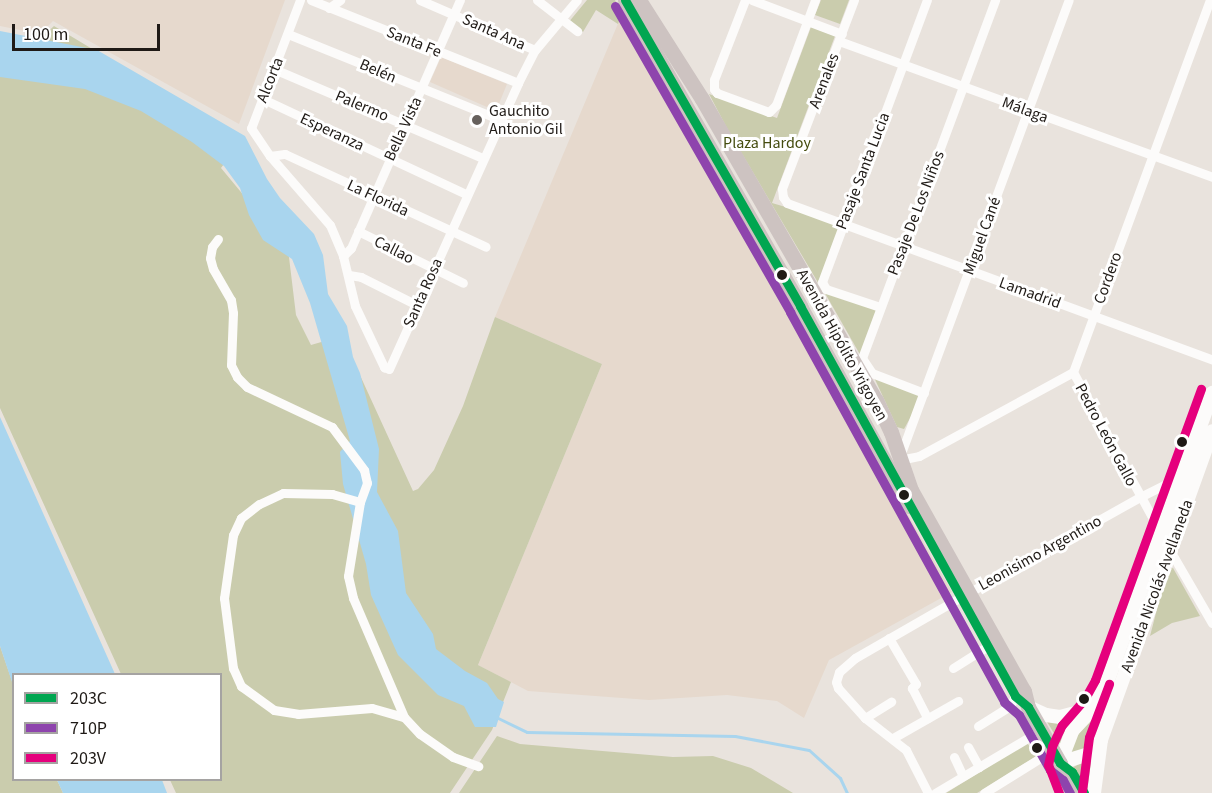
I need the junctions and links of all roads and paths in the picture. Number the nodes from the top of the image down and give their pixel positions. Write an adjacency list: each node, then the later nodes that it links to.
1 (300, 0): 23 (street, Alcorta)
2 (311, 0): 18 (street, Santa Fe)
3 (340, 0): 18 (street)
4 (420, 0): 19 (street, Santa Ana)
5 (460, 0): 19 (street, Bella Vista)
6 (537, 0): 20 (street)
7 (577, 0): 20 (street, Santa Rosa)
8 (625, 0): 36 (main road, Avenida Hipólito Yrigoyen)
9 (639, 0): 34 (main road, Avenida Hipólito Yrigoyen)
10 (745, 0): 21 (street)
11 (752, 0): 21 (street, Málaga)
12 (815, 0): 21 (street)
13 (854, 0): 24 (street, Arenales)
14 (927, 0): 27 (street, Pasaje Santa Lucia)
15 (995, 0): 30 (street, Pasaje De Los Niños)
16 (1069, 0): 33 (street, Miguel Cané)
17 (1210, 0): 39 (street, Cordero)
18 (329, 8): 26 (street, Santa Fe)
19 (455, 15): 25 (street, Santa Ana); 26 (street, Bella Vista)
20 (559, 19): 22 (street); 25 (street, Santa Rosa)
21 (808, 21): 24 (street, Málaga)
22 (577, 31)
23 (288, 34): 28 (street, Alcorta); 31 (street, Belén)
24 (840, 37): 27 (street, Málaga); 45 (street, Arenales)
25 (535, 50): 29 (street, Santa Rosa)
26 (438, 52): 29 (street, Santa Fe); 31 (street, Bella Vista)
27 (903, 65): 30 (street, Málaga); 46 (street, Pasaje Santa Lucia)
28 (274, 69): 32 (street, Alcorta); 37 (street, Palermo)
29 (518, 83): 35 (street, Santa Rosa)
30 (963, 88): 33 (street, Málaga); 50 (street, Pasaje De Los Niños)
31 (422, 89): 35 (street, Belén); 37 (street, Bella Vista)
32 (263, 99): 38 (street, Alcorta); 41 (street, Esperanza)
33 (1028, 112): 39 (street, Málaga); 54 (street, Miguel Cané)
34 (711, 114): 36 (main road); 57 (main road, Avenida Hipólito Yrigoyen)
35 (501, 120): 40 (street, Santa Rosa)
36 (695, 122): 59 (main road, Avenida Hipólito Yrigoyen)
37 (404, 124): 40 (street, Palermo); 41 (street, Bella Vista)
38 (270, 156): 44 (street, La Florida); 52 (street, Santa Rosa)
39 (1153, 156): 42 (street, Málaga); 61 (street, Cordero)
40 (483, 158): 43 (street, Santa Rosa)
41 (389, 160): 43 (street, Esperanza); 44 (street, Bella Vista)
42 (1212, 177)
43 (466, 194): 48 (street, Santa Rosa)
44 (374, 196): 47 (street, Bella Vista); 48 (street, La Florida)
45 (783, 197): 46 (street, Lamadrid)
46 (843, 224): 50 (street, Lamadrid); 60 (street, Pasaje Santa Lucia)
47 (358, 231): 52 (street, Bella Vista); 53 (street, Callao)
48 (450, 231): 51 (street, La Florida); 53 (street, Santa Rosa)
49 (219, 239): 70 (street)
50 (903, 246): 54 (street, Lamadrid); 60 (street, Pasaje De Los Niños)
51 (486, 247)
52 (343, 256): 55 (street, Santa Rosa)
53 (433, 269): 56 (street, Callao); 58 (street, Santa Rosa)
54 (969, 271): 61 (street, Lamadrid); 64 (street, Miguel Cané)
55 (349, 275): 58 (street); 58 (street, Santa Rosa)
56 (463, 283)
57 (816, 296): 59 (main road); 67 (main road, Avenida Hipólito Yrigoyen)
58 (417, 305)
59 (800, 306): 67 (main road, Avenida Hipólito Yrigoyen)
60 (880, 307): 64 (street, Pasaje De Los Niños)
61 (1094, 316): 62 (street, Lamadrid); 63 (street, Cordero)
62 (1212, 359)
63 (1073, 372): 67 (street); 69 (street, Pedro León Gallo)
64 (924, 393): 67 (street, Miguel Cané)
65 (1212, 393): 68 (main road, Avenida Nicolás Avellaneda)
66 (1212, 431): 68 (main road, Avenida Nicolás Avellaneda)
67 (893, 463): 73 (main road, Avenida Hipólito Yrigoyen)
68 (1189, 476): 69 (street, Leonisimo Argentino); 71 (main road, Avenida Nicolás Avellaneda); 72 (main road, Avenida Nicolás Avellaneda)
69 (1140, 497): 71 (street, Pedro León Gallo); 73 (street, Leonisimo Argentino)
70 (360, 502): 83 (street); 83 (street)
71 (1161, 534): 72 (street, Pedro León Gallo); 82 (main road, Avenida Nicolás Avellaneda)
72 (1170, 550): 74 (street, Pedro León Gallo); 89 (main road, Avenida Nicolás Avellaneda)
73 (965, 595): 75 (street, Leonisimo Argentino); 76 (main road, Avenida Hipólito Yrigoyen); 81 (main road, Avenida Hipólito Yrigoyen)
74 (1212, 623)
75 (889, 638): 84 (street, Leonisimo Argentino); 85 (street)
76 (988, 646): 77 (street); 78 (main road, Avenida Hipólito Yrigoyen)
77 (953, 668)
78 (1015, 696): 81 (main road, Avenida Hipólito Yrigoyen); 86 (street)
79 (958, 701): 85 (street)
80 (891, 702): 84 (street)
81 (1028, 707): 82 (main road); 87 (main road, Avenida Hipólito Yrigoyen)
82 (1094, 707): 92 (main road, Avenida Nicolás Avellaneda)
83 (404, 717): 93 (street)
84 (865, 718): 96 (street, Leonisimo Argentino)
85 (927, 718): 88 (street)
86 (978, 726)
87 (1041, 730): 92 (main road, Avenida Hipólito Yrigoyen); 94 (street)
88 (893, 738)
89 (1101, 740): 92 (main road); 101 (main road, Avenida Nicolás Avellaneda)
90 (968, 747): 94 (street)
91 (954, 757): 95 (street)
92 (1057, 757): 98 (street); 99 (main road, Avenida Hipólito Yrigoyen); 100 (main road, Avenida Hipólito Yrigoyen)
93 (478, 766)
94 (979, 767): 95 (street)
95 (963, 776): 97 (street)
96 (928, 793)
97 (935, 793)
98 (984, 793)
99 (1072, 793)
100 (1084, 793)
101 (1094, 793)

